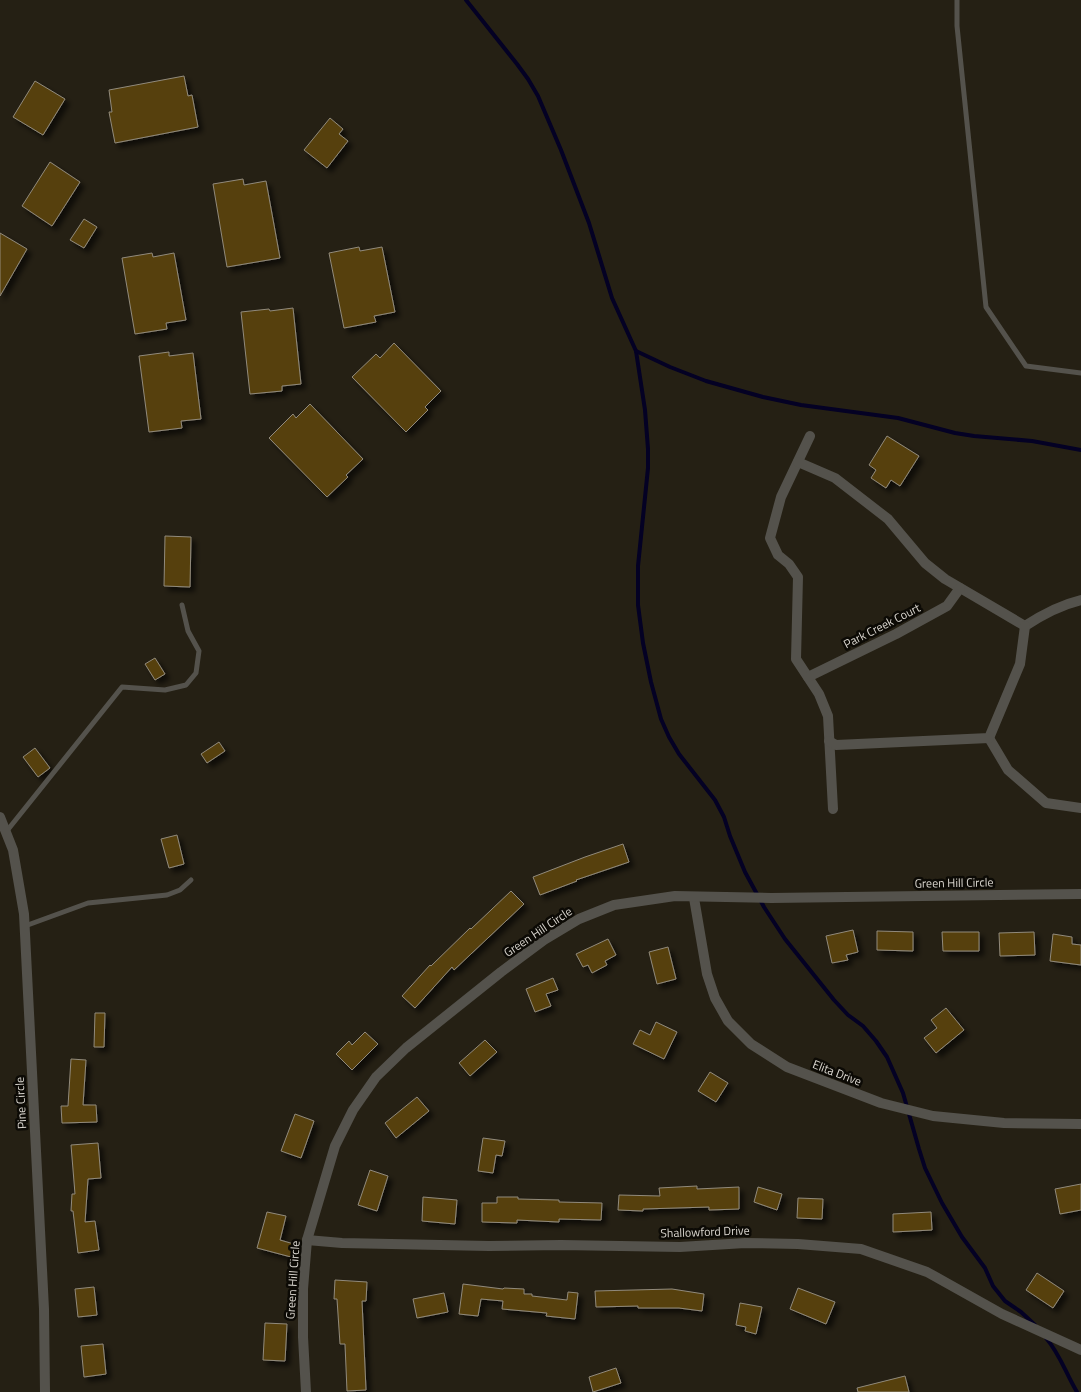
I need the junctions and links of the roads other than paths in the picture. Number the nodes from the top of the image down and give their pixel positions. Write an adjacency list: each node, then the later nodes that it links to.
1 (957, 0): 2 (lane)
2 (1081, 373)
3 (810, 436): 4 (street)
4 (798, 462): 5 (street); 9 (street)
5 (960, 588): 8 (street); 9 (street, Park Creek Court)
6 (1081, 600): 8 (street)
7 (182, 605): 15 (lane)
8 (1025, 626): 10 (street)
9 (808, 677): 11 (street)
10 (989, 738): 11 (street); 12 (street)
11 (829, 741): 13 (street)
12 (1081, 808)
13 (833, 809)
14 (0, 817): 15 (street, Pine Circle)
15 (6, 832): 19 (street, Pine Circle)
16 (191, 880): 19 (lane)
17 (1081, 894): 18 (street, Green Hill Circle)
18 (694, 898): 20 (street, Elita Drive); 21 (street, Green Hill Circle)
19 (25, 926): 23 (street, Pine Circle)
20 (1081, 1124)
21 (307, 1240): 22 (street, Shallowford Drive); 24 (street, Green Hill Circle)
22 (1081, 1350)
23 (45, 1392)
24 (306, 1392)

